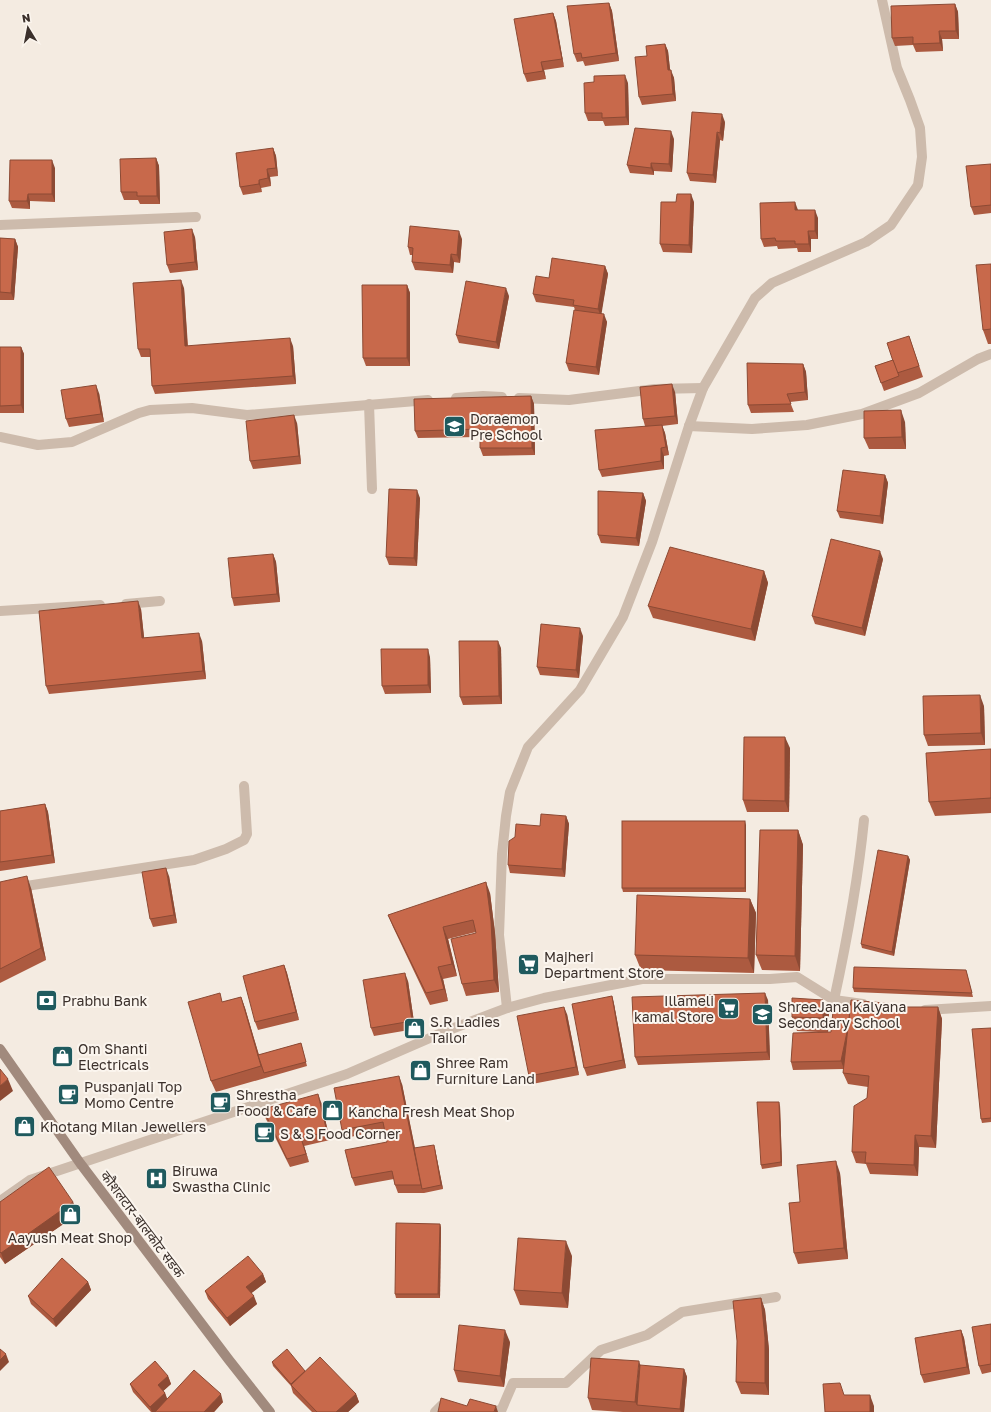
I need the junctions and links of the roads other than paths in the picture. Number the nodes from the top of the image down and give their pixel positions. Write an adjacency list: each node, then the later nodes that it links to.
1 (882, 0): 5 (street)
2 (196, 217): 3 (street)
3 (0, 225)
4 (991, 354): 7 (street)
5 (703, 388): 6 (street); 7 (street)
6 (369, 404): 8 (street); 9 (street)
7 (688, 426): 18 (street)
8 (0, 437)
9 (372, 489)
10 (160, 601): 11 (street)
11 (0, 611)
12 (244, 786): 14 (street)
13 (864, 820): 15 (street)
14 (0, 890)
15 (834, 1000): 16 (street); 18 (street)
16 (871, 1005)
17 (991, 1006): 19 (street)
18 (507, 1008): 21 (street)
19 (915, 1011)
20 (0, 1049): 21 (main road, कौशलटार-बालकोट सडक)
21 (80, 1163): 22 (street); 26 (main road, कौशलटार-बालकोट सडक)
22 (0, 1201)
23 (776, 1297): 25 (street)
24 (457, 1406): 27 (street)
25 (472, 1408)
26 (270, 1412)
27 (435, 1412)

